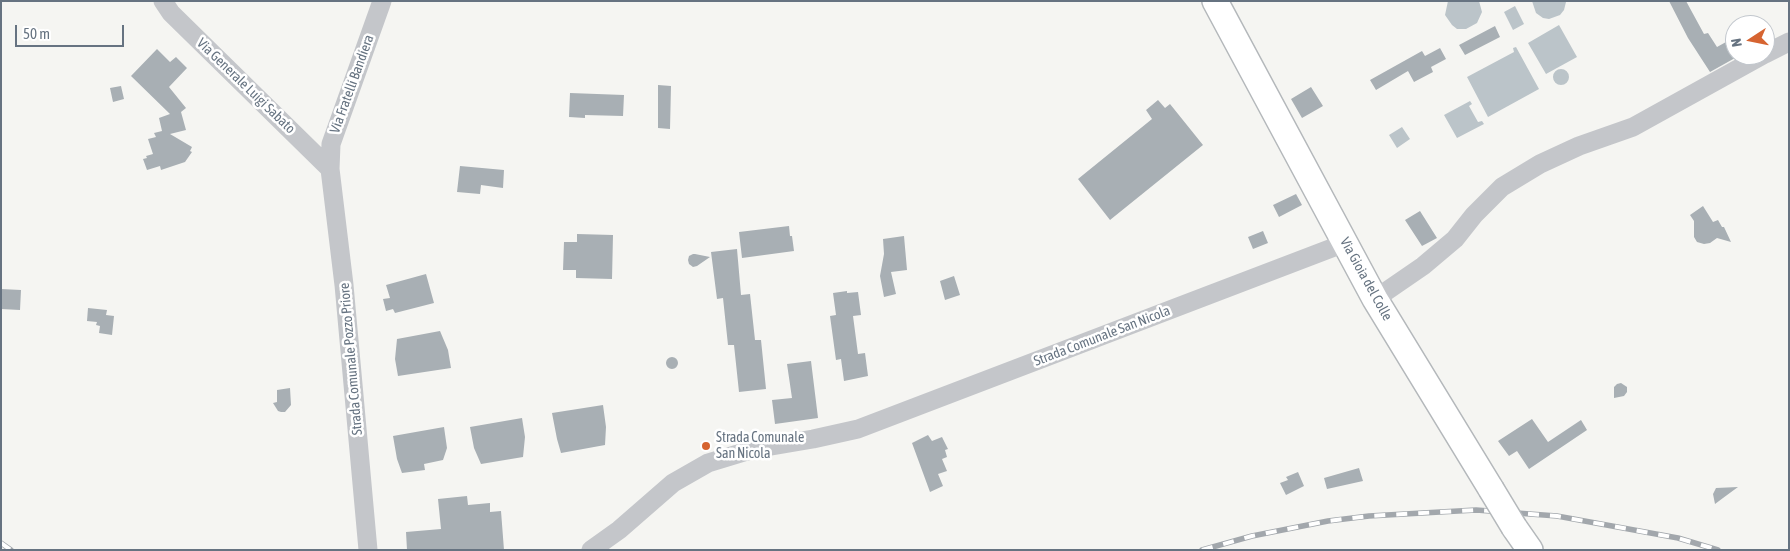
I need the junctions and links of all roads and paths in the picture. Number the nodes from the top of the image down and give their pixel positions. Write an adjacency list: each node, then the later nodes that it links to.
1 (163, 1): 7 (street, Via Generale Luigi Sabato)
2 (382, 1): 7 (street, Via Fratelli Bandiera)
3 (1215, 1): 8 (main road, Via Gioia del Colle)
4 (1789, 42): 5 (street)
5 (1775, 49)
6 (1745, 65): 9 (street)
7 (330, 169): 10 (street, Strada Comunale Pozzo Priore)
8 (1345, 243): 9 (main road, Via Gioia del Colle); 11 (street, Strada Comunale San Nicola)
9 (1376, 299): 12 (main road, Via Gioia del Colle, bridge)
10 (368, 550)
11 (591, 550)
12 (1530, 550)

